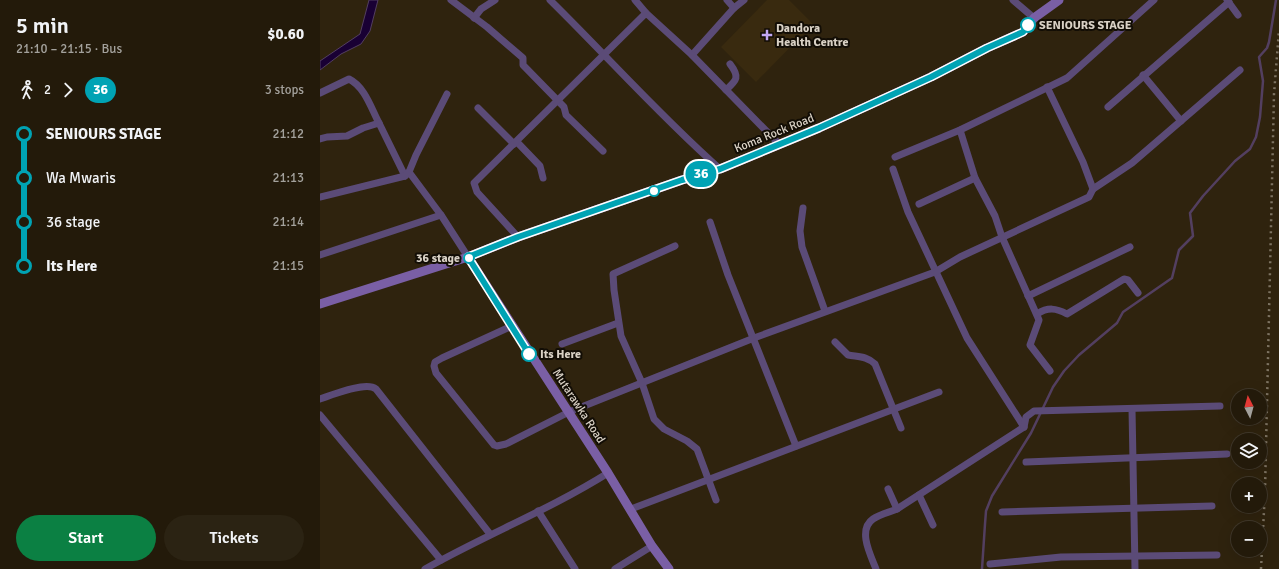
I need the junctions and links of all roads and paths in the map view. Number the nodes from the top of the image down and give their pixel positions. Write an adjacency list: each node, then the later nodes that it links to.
1 (451, 0): 14 (street)
2 (495, 0): 14 (street)
3 (550, 0): 16 (street)
4 (635, 0): 12 (street)
5 (727, 0): 11 (street)
6 (744, 0): 11 (street)
7 (1013, 0): 15 (street)
8 (1058, 0): 15 (main road, Koma Rock Road)
9 (1154, 0): 21 (street)
10 (1228, 1): 13 (street); 20 (street)
11 (734, 8): 17 (street)
12 (646, 13): 16 (street); 17 (street)
13 (1238, 15)
14 (474, 18): 25 (street)
15 (1034, 18): 33 (main road, Koma Rock Road)
16 (605, 54): 25 (street); 36 (street)
17 (692, 55): 22 (street)
18 (730, 64): 22 (street)
19 (1240, 70): 28 (street)
20 (1143, 75): 26 (street); 28 (street)
21 (1047, 87): 30 (street); 41 (street)
22 (726, 90): 33 (street)
23 (320, 93): 29 (street)
24 (447, 94): 38 (street)
25 (557, 101): 32 (street); 34 (street)
26 (1108, 106)
27 (478, 108): 32 (street)
28 (1181, 121): 41 (street)
29 (379, 123): 31 (street); 38 (street)
30 (960, 130): 35 (street); 40 (street)
31 (320, 139)
32 (516, 143): 39 (street); 47 (street)
33 (779, 144): 36 (main road, Koma Rock Road)
34 (603, 151)
35 (895, 157)
36 (720, 169): 47 (main road, Koma Rock Road)
37 (893, 169): 53 (street)
38 (407, 174): 42 (street); 45 (street)
39 (543, 178)
40 (975, 178): 43 (street); 48 (street)
41 (1093, 189): 48 (street)
42 (320, 197)
43 (919, 204)
44 (803, 208): 57 (street)
45 (441, 215): 51 (street); 52 (street)
46 (710, 222): 61 (street)
47 (518, 237): 52 (main road, Koma Rock Road)
48 (1002, 237): 53 (street); 55 (street)
49 (674, 246): 59 (street)
50 (1130, 247): 55 (street)
51 (320, 255)
52 (468, 257): 56 (main road, Koma Rock Road); 60 (main road, Mutarawka Road)
53 (935, 272): 57 (street); 73 (street)
54 (1138, 293): 58 (street)
55 (1028, 296): 58 (street)
56 (320, 304)
57 (825, 311): 61 (street)
58 (1037, 314): 64 (street)
59 (618, 323): 63 (street); 65 (street)
60 (512, 326): 71 (main road, Mutarawka Road); 71 (street)
61 (754, 338): 65 (street); 75 (street)
62 (835, 342): 69 (street)
63 (562, 344)
64 (1050, 371)
65 (642, 383): 71 (street); 80 (street)
66 (939, 392): 69 (street)
67 (320, 399): 91 (street)
68 (1220, 406): 70 (street)
69 (894, 409): 74 (street); 75 (street)
70 (1132, 409): 73 (street); 77 (street)
71 (569, 412): 79 (main road, Mutarawka Road)
72 (320, 415): 95 (street)
73 (1024, 427): 82 (street)
74 (901, 428)
75 (796, 446): 80 (street)
76 (1227, 454): 77 (street)
77 (1132, 458): 78 (street); 85 (street)
78 (1026, 462)
79 (608, 473): 86 (main road, Mutarawka Road); 88 (street)
80 (709, 479): 83 (street); 86 (street)
81 (888, 489): 87 (street)
82 (919, 495): 87 (street); 90 (street)
83 (716, 500)
84 (1212, 506): 85 (street)
85 (1133, 507): 89 (street); 93 (street)
86 (631, 509): 92 (main road, Mutarawka Road)
87 (897, 509): 101 (street)
88 (538, 511): 91 (street); 98 (street)
89 (1002, 512)
90 (933, 525)
91 (490, 534): 95 (street)
92 (652, 546): 99 (street); 100 (main road, Mutarawka Road)
93 (1135, 555): 94 (street); 96 (street); 102 (street)
94 (1217, 555)
95 (441, 560): 97 (street)
96 (990, 564)
97 (425, 569)
98 (575, 569)
99 (615, 569)
100 (670, 569)
101 (876, 569)
102 (1136, 569)

